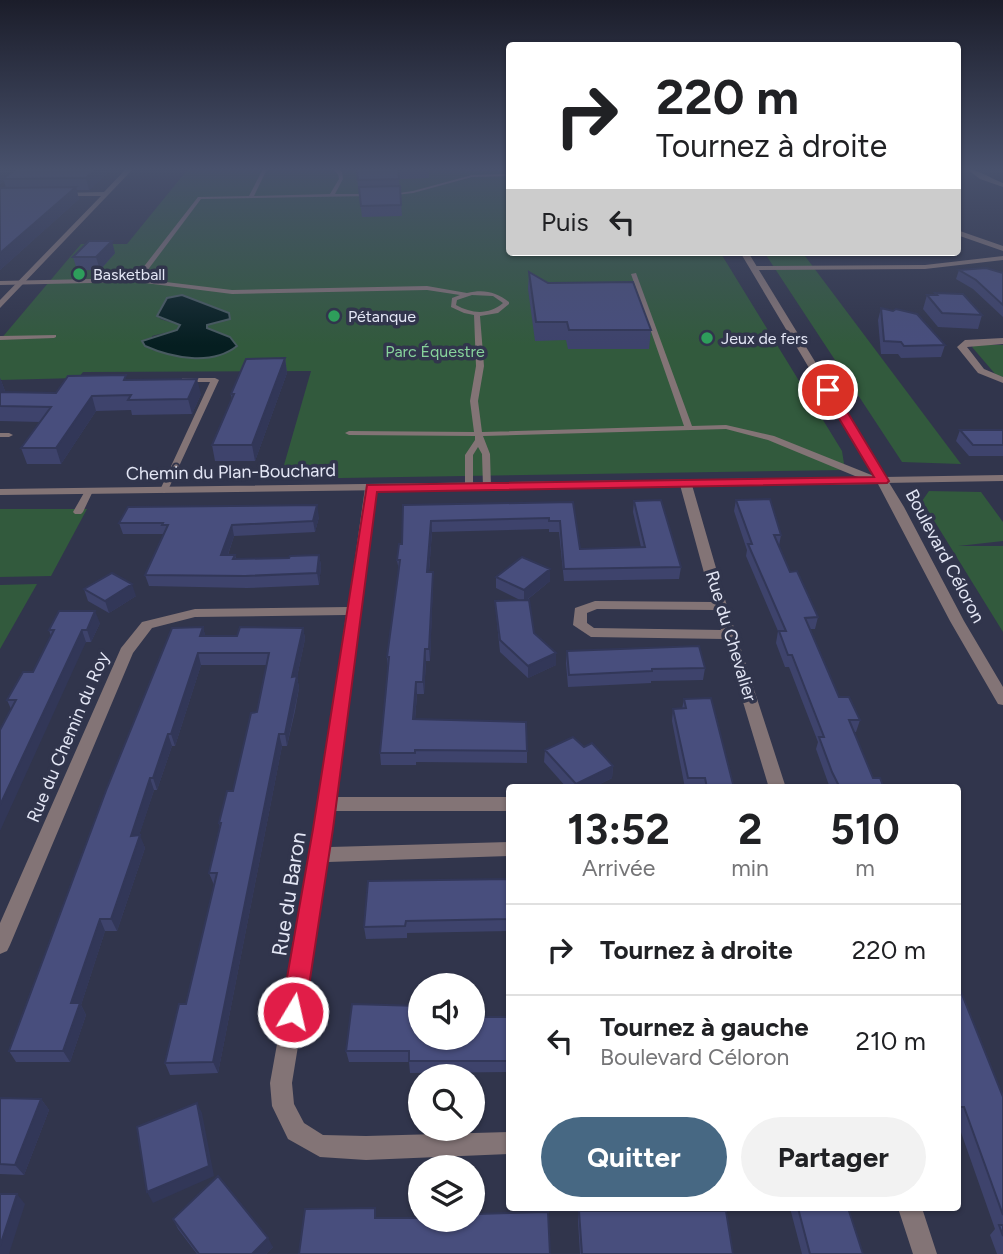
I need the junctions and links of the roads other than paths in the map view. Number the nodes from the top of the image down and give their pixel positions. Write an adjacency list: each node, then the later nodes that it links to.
1 (74, 228): 10 (street)
2 (177, 228): 9 (lane)
3 (961, 233): 4 (street)
4 (1003, 249)
5 (746, 256): 7 (street, Boulevard Céloron)
6 (1003, 258): 7 (street)
7 (752, 265): 24 (street, Boulevard Céloron)
8 (634, 274): 20 (lane)
9 (137, 280): 10 (lane); 12 (lane)
10 (21, 282): 11 (lane); 13 (street)
11 (0, 284)
12 (465, 294): 14 (lane); 14 (lane)
13 (0, 304)
14 (477, 314): 22 (lane)
15 (54, 336): 16 (lane)
16 (0, 338)
17 (1003, 341): 19 (street)
18 (177, 380): 29 (lane)
19 (1003, 380)
20 (690, 428): 22 (lane); 24 (lane)
21 (349, 433): 22 (lane)
22 (479, 437): 26 (lane); 27 (lane)
23 (1003, 478): 24 (street, Chemin du Plan-Bouchard)
24 (883, 481): 25 (street, Chemin du Plan-Bouchard); 36 (street, Boulevard Céloron)
25 (685, 485): 27 (street, Chemin du Plan-Bouchard); 33 (street, Rue du Chevalier)
26 (469, 487): 27 (street, Chemin du Plan-Bouchard); 28 (street, Chemin du Plan-Bouchard)
27 (487, 487)
28 (371, 488): 29 (street, Chemin du Plan-Bouchard); 34 (street, Rue du Baron)
29 (164, 490): 30 (street, Chemin du Plan-Bouchard)
30 (89, 491): 31 (street, Chemin du Plan-Bouchard); 32 (lane)
31 (0, 492)
32 (78, 512)
33 (720, 606): 35 (street, Rue du Chevalier); 35 (street)
34 (355, 611): 38 (street, Rue du Baron); 42 (street, Rue du Chemin du Roy)
35 (730, 635): 37 (street, Rue du Chevalier)
36 (1003, 700)
37 (777, 784)
38 (327, 804): 39 (street); 41 (street, Rue du Baron)
39 (506, 804)
40 (506, 849): 41 (street)
41 (320, 855): 43 (street, Rue du Baron)
42 (0, 945)
43 (506, 1143)
44 (911, 1211): 45 (street)
45 (925, 1254)

